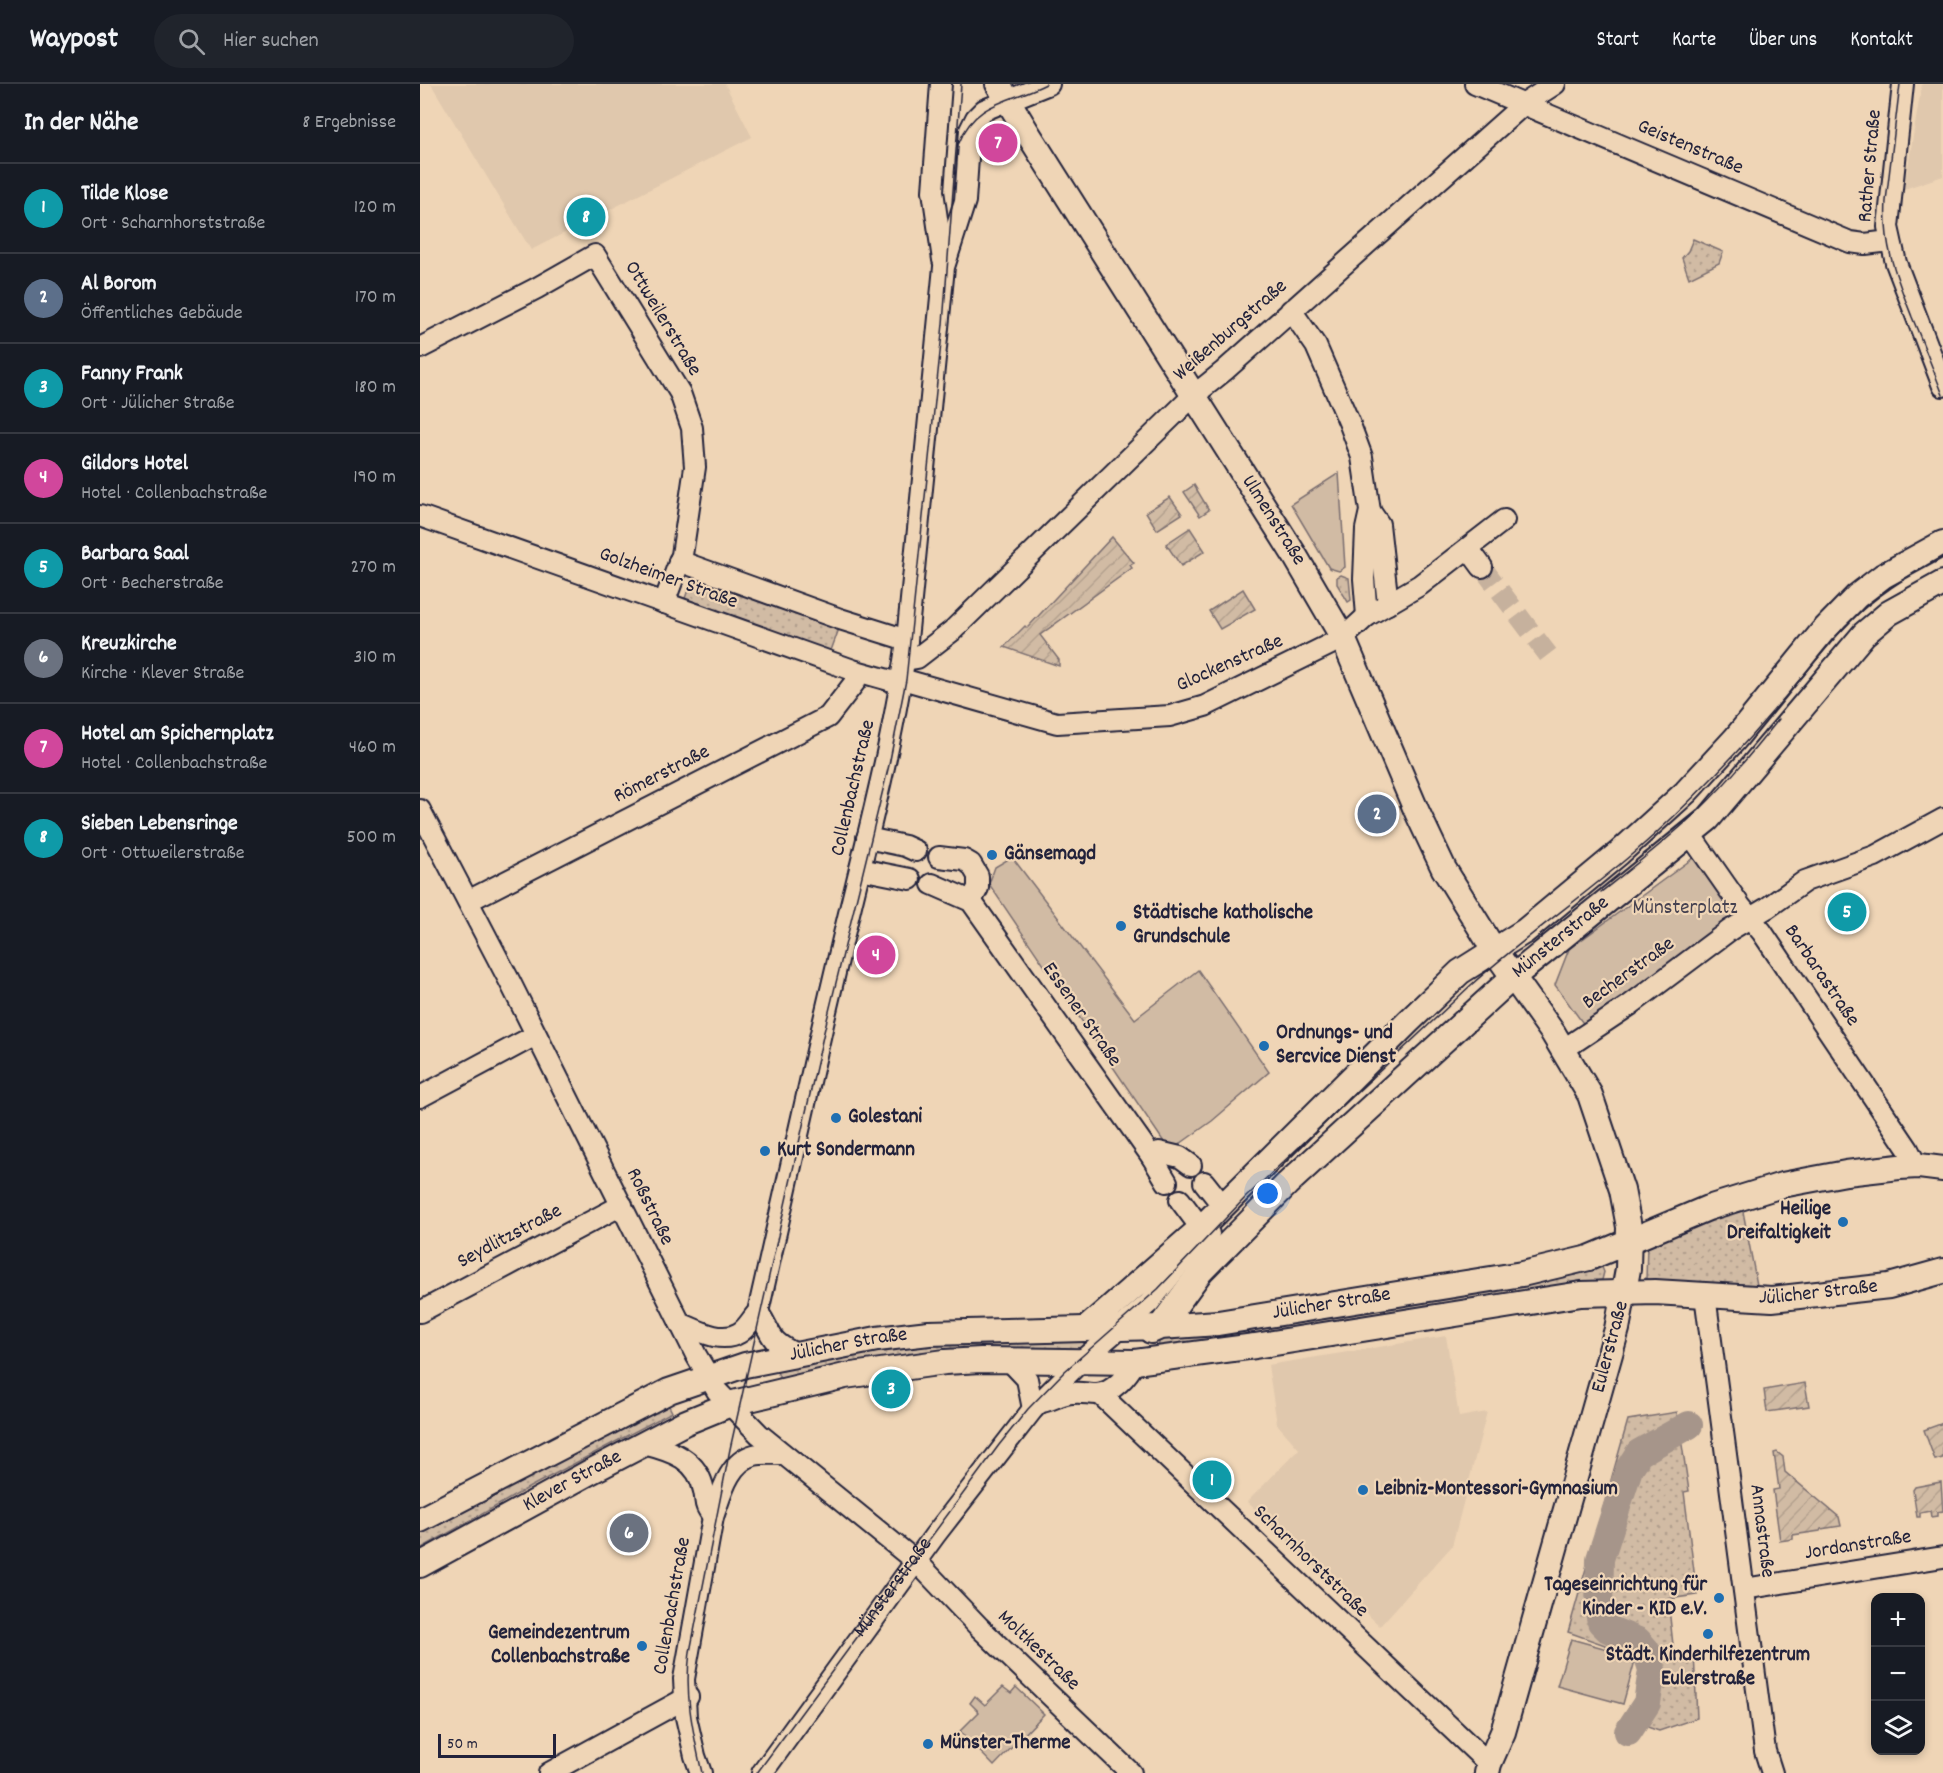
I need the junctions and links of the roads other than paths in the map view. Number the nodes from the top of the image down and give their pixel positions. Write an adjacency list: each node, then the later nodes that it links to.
1 (941, 84): 9 (street, Collenbachstraße)
2 (1049, 84): 6 (street, Collenbachstraße)
3 (1474, 84): 7 (street, Geistenstraße)
4 (1556, 84): 7 (street, Weißenburgstraße)
5 (1903, 84): 8 (street, Rather Straße)
6 (1003, 93): 9 (street, Collenbachstraße); 13 (main road, Ulmenstraße)
7 (1524, 104): 8 (street, Geistenstraße); 10 (street, Weißenburgstraße)
8 (1890, 241): 12 (street, Rather Straße)
9 (944, 267): 27 (street, Collenbachstraße)
10 (1291, 310): 13 (street, Weißenburgstraße); 14 (street)
11 (420, 348): 19 (street, Ottweilerstraße)
12 (1943, 386)
13 (1193, 396): 25 (street, Weißenburgstraße); 26 (main road, Ulmenstraße)
14 (1370, 511): 23 (street); 24 (street)
15 (420, 516): 22 (street, Golzheimer Straße)
16 (1504, 520): 18 (street, Glockenstraße)
17 (1943, 543): 42 (main road, Münsterstraße)
18 (1468, 548): 20 (street); 23 (street, Glockenstraße)
19 (679, 561): 22 (street, Ottweilerstraße); 27 (street, Golzheimer Straße)
20 (1482, 567)
21 (1943, 582): 32 (main road, Münsterstraße)
22 (664, 603): 28 (street, Golzheimer Straße)
23 (1388, 604): 24 (street, Glockenstraße)
24 (1367, 616): 26 (street, Glockenstraße)
25 (952, 631): 27 (street, Weißenburgstraße); 29 (street, Weißenburgstraße)
26 (1343, 639): 29 (street, Glockenstraße); 42 (main road, Ulmenstraße)
27 (905, 660): 28 (street, Golzheimer Straße); 29 (street, Glockenstraße); 33 (street, Collenbachstraße)
28 (858, 672): 39 (street, Römerstraße)
29 (930, 687)
30 (420, 810): 39 (street, Roßstraße)
31 (1943, 819): 41 (street, Becherstraße)
32 (1690, 834): 41 (street, Barbarastraße); 43 (main road, Münsterstraße)
33 (867, 838): 34 (street); 36 (street, Collenbachstraße)
34 (916, 851)
35 (939, 858): 40 (street)
36 (860, 869): 37 (street); 64 (street, Collenbachstraße)
37 (910, 879)
38 (932, 884): 40 (street)
39 (468, 901): 44 (street, Roßstraße)
40 (971, 901): 47 (street, Essener Straße)
41 (1750, 917): 45 (street, Becherstraße); 48 (street, Barbarastraße)
42 (1494, 950): 43 (main road, Ulmenstraße); 53 (main road, Münsterstraße)
43 (1513, 977): 45 (main road, Eulerstraße); 58 (main road, Münsterstraße)
44 (537, 1035): 46 (street); 55 (street, Roßstraße)
45 (1564, 1049): 57 (main road, Eulerstraße)
46 (420, 1098)
47 (1152, 1157): 49 (street); 51 (street, Essener Straße)
48 (1908, 1161): 50 (main road, Jülicher Straße); 57 (main road, Jülicher Straße)
49 (1191, 1165)
50 (1943, 1169)
51 (1167, 1182)
52 (1204, 1182): 53 (street)
53 (1231, 1198): 56 (main road, Münsterstraße); 62 (street, Münsterstraße)
54 (1180, 1200): 56 (street)
55 (622, 1204): 63 (street, Seydlitzstraße); 65 (street, Roßstraße)
56 (1201, 1228): 67 (main road, Münsterstraße)
57 (1629, 1241): 60 (main road, Eulerstraße); 66 (main road, Jülicher Straße)
58 (1201, 1271): 62 (street, Münsterstraße); 66 (main road, Münsterstraße)
59 (1943, 1271): 61 (main road, Jülicher Straße)
60 (1625, 1292): 61 (main road, Jülicher Straße); 72 (main road, Jülicher Straße); 86 (main road, Eulerstraße)
61 (1706, 1295): 84 (street, Annastraße)
62 (1149, 1303): 68 (street, Münsterstraße)
63 (420, 1312)
64 (758, 1312): 65 (street, Collenbachstraße); 69 (street)
65 (680, 1323): 73 (street, Roßstraße)
66 (1160, 1327): 68 (main road, Jülicher Straße); 71 (main road, Münsterstraße)
67 (1087, 1328): 68 (main road, Jülicher Straße); 69 (main road, Jülicher Straße)
68 (1120, 1328): 71 (street, Münsterstraße)
69 (796, 1354): 73 (main road, Jülicher Straße)
70 (1010, 1361): 71 (main road, Jülicher Straße); 75 (main road, Jülicher Straße); 76 (street)
71 (1080, 1362): 72 (main road, Jülicher Straße); 76 (street, Münsterstraße)
72 (1135, 1362): 74 (street)
73 (707, 1377): 75 (street, Roßstraße); 80 (main road, Klever Straße)
74 (1100, 1394): 76 (street); 86 (street, Scharnhorststraße)
75 (730, 1405): 77 (main road, Klever Straße); 78 (street, Roßstraße)
76 (1036, 1406): 82 (street, Münsterstraße)
77 (644, 1443): 79 (street, Collenbachstraße); 83 (main road, Klever Straße)
78 (782, 1454): 79 (street, Collenbachstraße); 82 (street, Roßstraße)
79 (713, 1517): 85 (street, Collenbachstraße)
80 (420, 1520)
81 (1943, 1557): 84 (street, Jordanstraße)
82 (916, 1561): 89 (street, Münsterstraße); 90 (street, Moltkestraße)
83 (420, 1565)
84 (1744, 1589): 91 (street, Annastraße)
85 (686, 1698): 87 (street); 88 (street, Collenbachstraße)
86 (1494, 1770)
87 (549, 1773)
88 (701, 1773)
89 (762, 1773)
90 (1131, 1773)
91 (1772, 1773)

